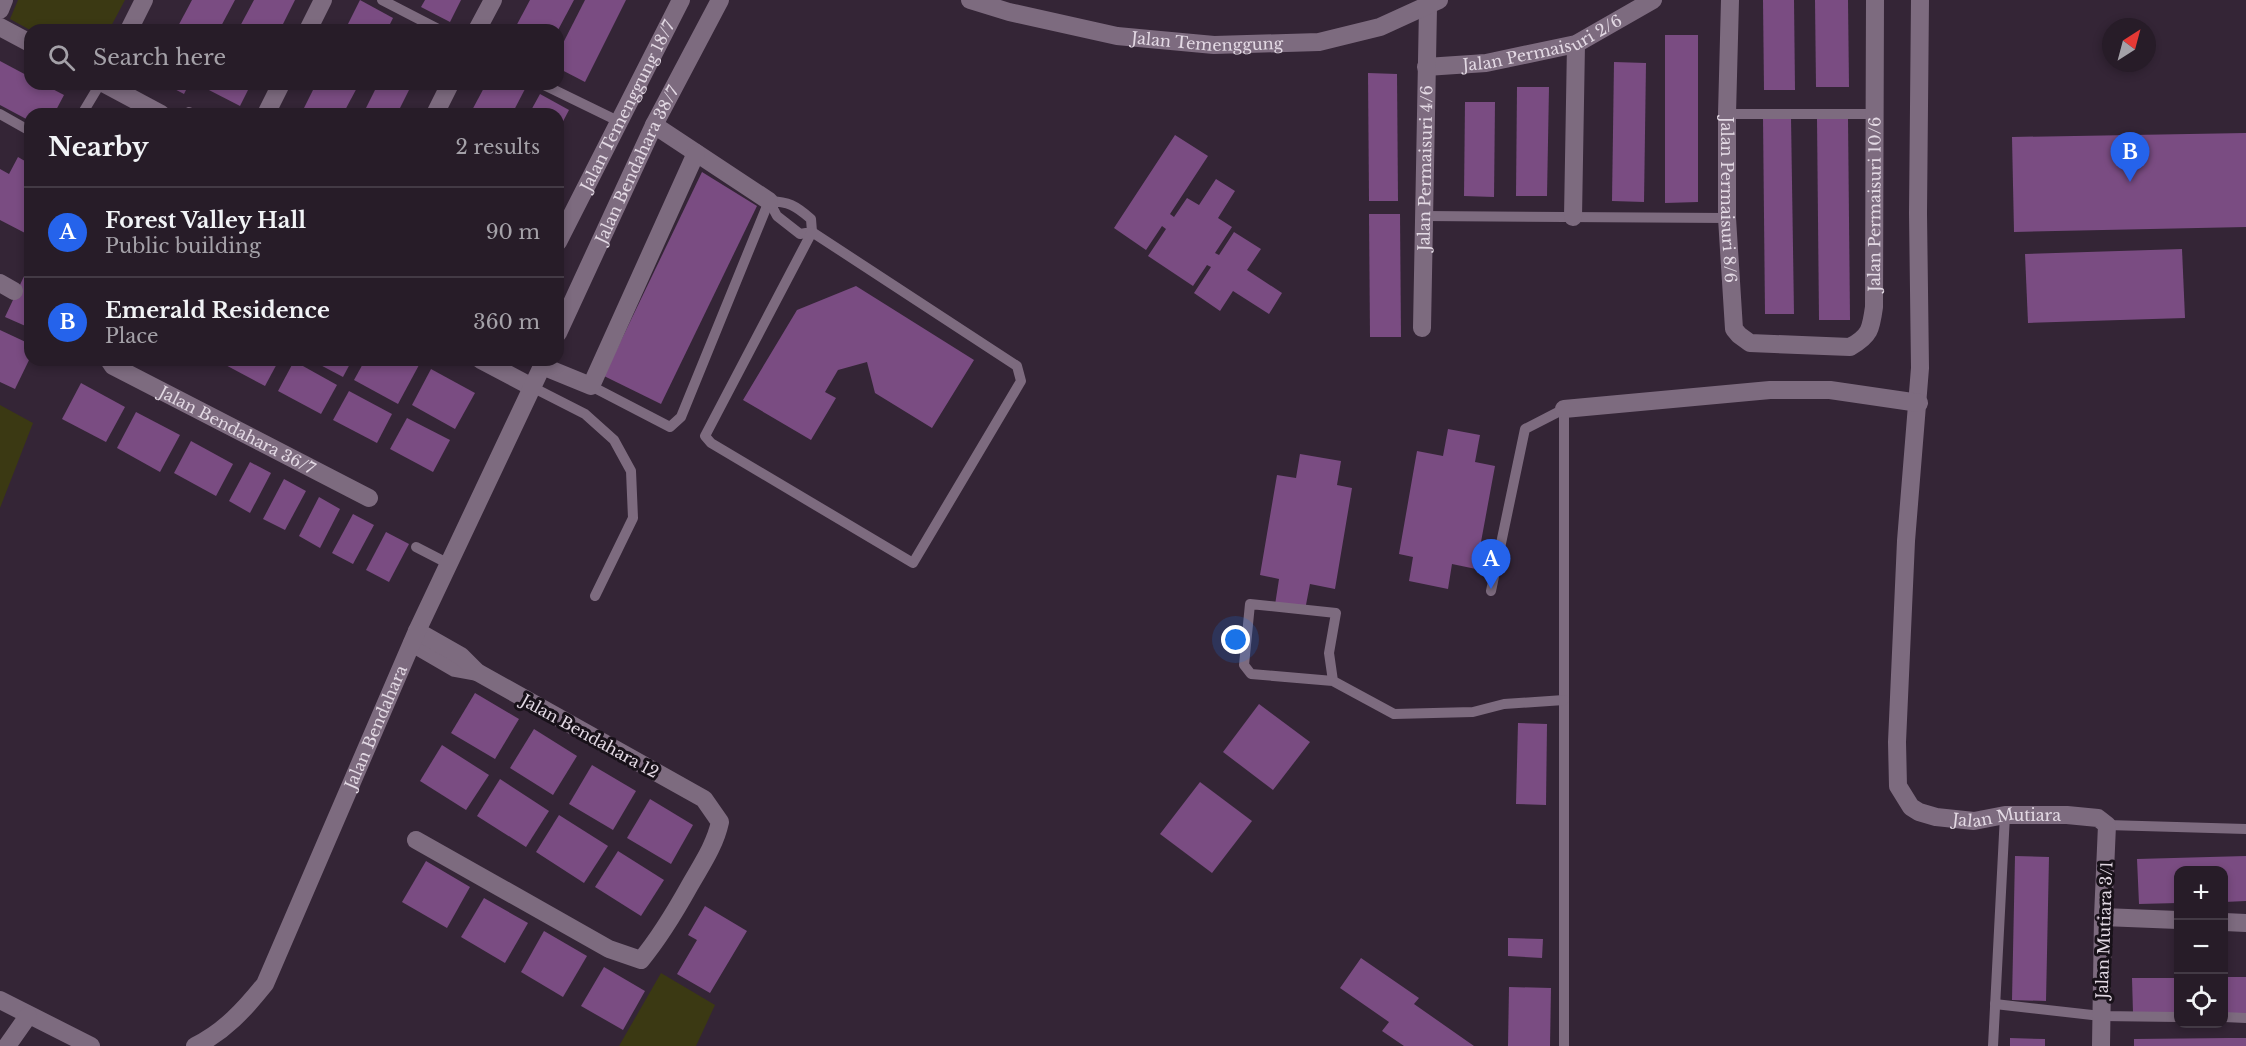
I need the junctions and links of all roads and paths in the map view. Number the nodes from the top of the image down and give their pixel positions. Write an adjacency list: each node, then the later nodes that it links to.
1 (4, 0): 14 (street)
2 (144, 0): 15 (street)
3 (323, 0): 16 (street)
4 (382, 0): 17 (lane)
5 (493, 0): 18 (street)
6 (681, 0): 35 (street, Jalan Temenggung 18/7)
7 (720, 0): 36 (street, Jalan Bendahara 38/7)
8 (970, 0): 13 (street, Jalan Temenggung)
9 (1653, 0): 21 (street, Jalan Permaisuri 2/6)
10 (1730, 0): 33 (street, Jalan Permaisuri 8/6)
11 (1875, 0): 34 (street, Jalan Permaisuri 10/6)
12 (1920, 0): 54 (street)
13 (1433, 3): 22 (street, Jalan Permaisuri 4/6)
14 (0, 10)
15 (132, 24)
16 (311, 24)
17 (428, 24)
18 (480, 24)
19 (0, 27): 20 (street)
20 (24, 40)
21 (1576, 44): 22 (street, Jalan Permaisuri 2/6); 41 (street)
22 (1426, 67): 40 (street, Jalan Permaisuri 4/6)
23 (96, 90): 28 (lane)
24 (116, 90): 29 (street)
25 (278, 90): 30 (street)
26 (447, 90): 31 (street)
27 (554, 90): 35 (lane)
28 (86, 108)
29 (150, 108)
30 (269, 108)
31 (438, 108)
32 (0, 114): 37 (lane)
33 (1727, 114): 34 (lane); 42 (street, Jalan Permaisuri 8/6)
34 (1875, 114): 47 (street, Jalan Permaisuri 10/6)
35 (618, 121): 43 (street, Jalan Temenggung 18/7)
36 (654, 125): 38 (street); 45 (street, Jalan Bendahara 38/7)
37 (24, 127)
38 (696, 153): 39 (street); 52 (street)
39 (769, 201): 44 (lane); 44 (lane); 52 (lane)
40 (1424, 216): 41 (lane); 46 (street, Jalan Permaisuri 4/6)
41 (1573, 217): 42 (lane)
42 (1728, 218): 47 (street, Jalan Permaisuri 8/6)
43 (564, 230)
44 (812, 232): 44 (lane)
45 (564, 320)
46 (1422, 328)
47 (1798, 345)
48 (113, 366): 56 (street, Jalan Bendahara 36/7)
49 (492, 366): 53 (street)
50 (542, 366): 53 (street)
51 (550, 366): 52 (street)
52 (591, 386)
53 (532, 387): 58 (street, Jalan Bendahara); 60 (lane)
54 (1919, 403): 55 (street); 64 (street, Jalan Mutiara)
55 (1564, 410): 59 (lane); 63 (lane)
56 (369, 498)
57 (416, 547): 58 (lane)
58 (449, 564): 61 (street, Jalan Bendahara)
59 (1491, 591)
60 (595, 596)
61 (415, 637): 67 (street, Jalan Bendahara 12); 81 (street, Jalan Bendahara)
62 (1333, 681): 62 (lane); 63 (lane)
63 (1564, 700): 82 (lane)
64 (2005, 815): 65 (street, Jalan Mutiara); 72 (lane)
65 (2102, 821): 66 (lane); 68 (street, Jalan Mutiara 3/1)
66 (2246, 829)
67 (416, 840)
68 (2103, 917): 69 (street); 75 (street, Jalan Mutiara 3/1)
69 (2174, 920)
70 (2228, 922): 71 (street)
71 (2246, 923)
72 (1995, 1004): 75 (lane); 83 (lane)
73 (2, 1005): 74 (street)
74 (28, 1016): 79 (street); 80 (street)
75 (2102, 1016): 76 (lane); 84 (street, Jalan Mutiara 3/1)
76 (2174, 1017)
77 (2228, 1017): 78 (lane)
78 (2246, 1017)
79 (7, 1046)
80 (91, 1046)
81 (195, 1046)
82 (1564, 1046)
83 (1993, 1046)
84 (2101, 1046)

